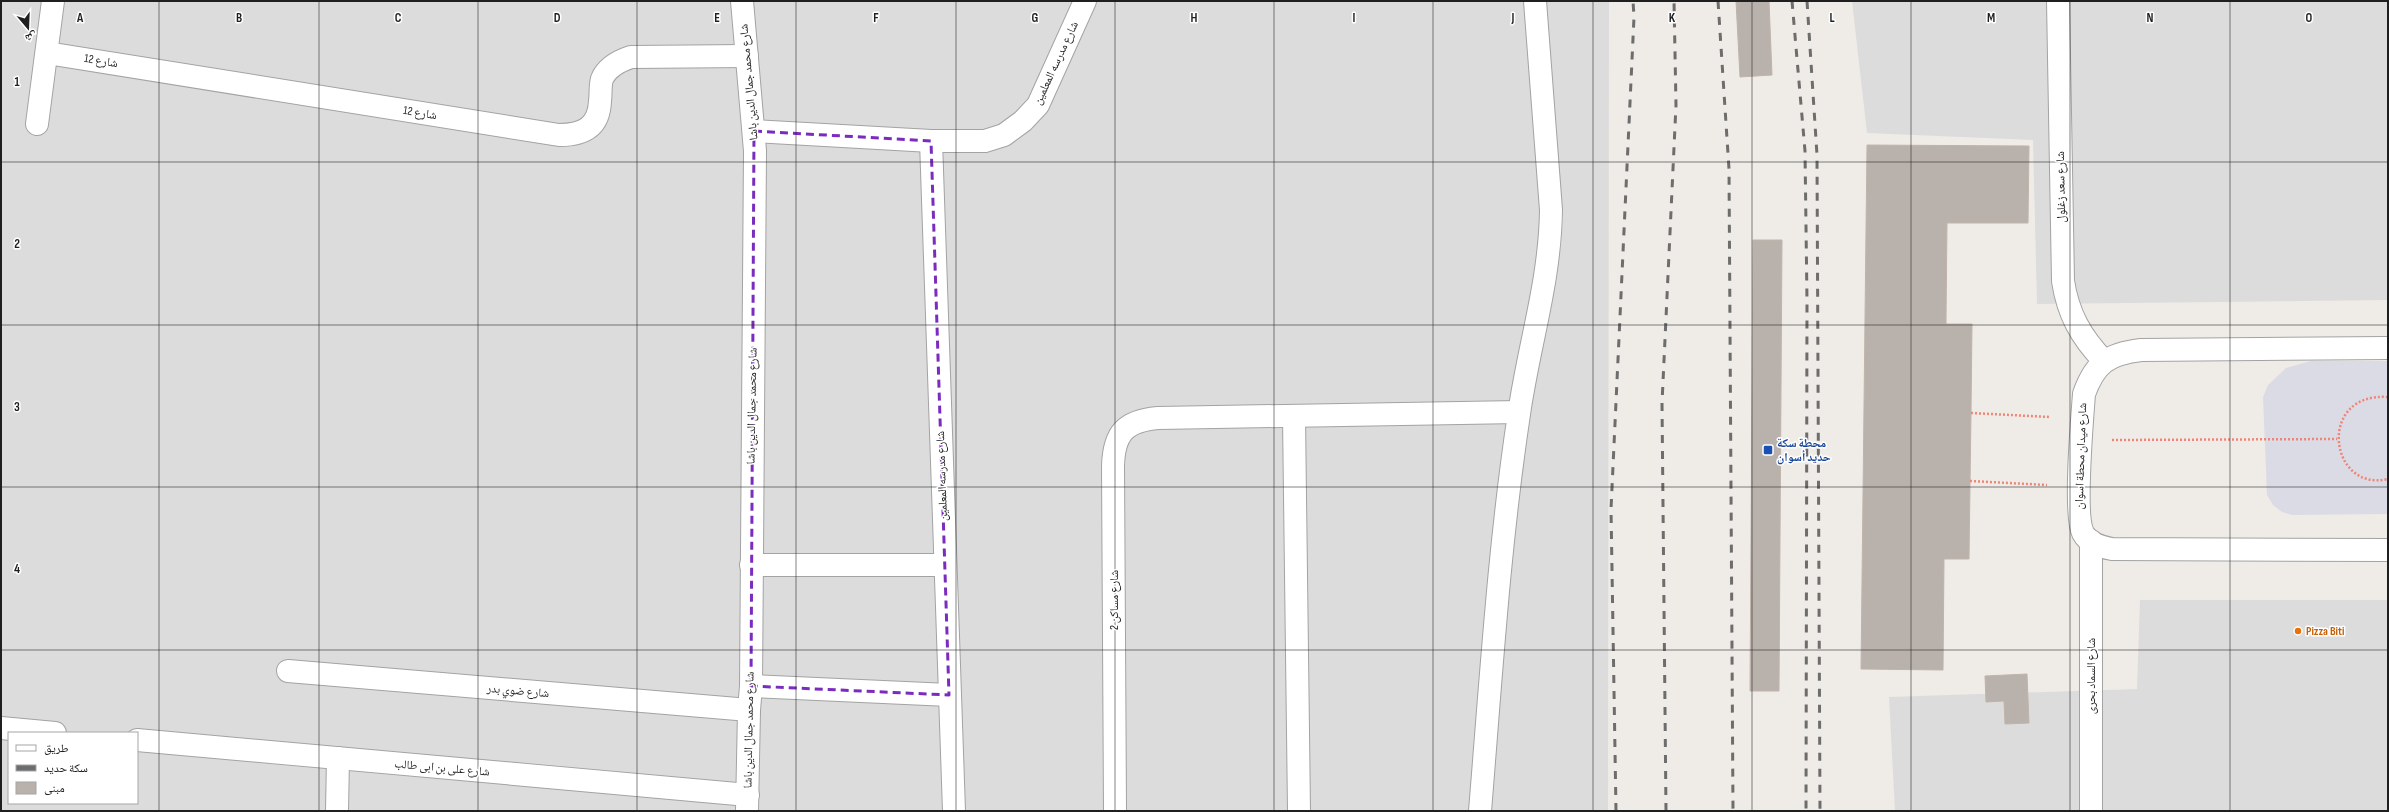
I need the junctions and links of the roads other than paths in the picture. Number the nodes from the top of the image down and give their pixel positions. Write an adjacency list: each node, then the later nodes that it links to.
1 (53, 1): 6 (street)
2 (742, 1): 7 (street, شارع محمد جمال الدين باشا)
3 (1085, 1): 10 (street, شارع مدرسه المعلمين)
4 (1535, 1): 13 (street)
5 (2058, 1): 12 (street, شارع سعد زغلول)
6 (47, 53): 7 (street, شارع 12); 8 (street)
7 (747, 56): 9 (street, شارع محمد جمال الدين باشا)
8 (37, 124)
9 (754, 130): 10 (street, شارع مدرسه المعلمين); 17 (street, شارع محمد جمال الدين باشا)
10 (931, 141): 18 (street, شارع مدرسه المعلمين)
11 (2388, 348): 12 (street, شارع ميدان محطة اسوان)
12 (2104, 362): 15 (street, شارع ميدان محطة اسوان)
13 (1519, 412): 14 (street, شارع مساكن 2); 32 (street)
14 (1294, 417): 30 (street, شارع مساكن 2); 31 (street)
15 (2091, 542): 16 (street); 33 (street, شارع السماد بحرى)
16 (2388, 550)
17 (751, 565): 18 (street); 20 (street, شارع محمد جمال الدين باشا)
18 (945, 565): 21 (street, شارع مدرسه المعلمين)
19 (288, 671): 22 (street, شارع ضوي بدر)
20 (751, 686): 21 (street); 22 (street, شارع محمد جمال الدين باشا)
21 (949, 695): 29 (street, شارع مدرسه المعلمين)
22 (749, 710): 27 (street, شارع محمد جمال الدين باشا)
23 (1, 728): 24 (street)
24 (43, 732)
25 (138, 740): 26 (street, شارع على بن ابى طالب)
26 (338, 758): 27 (street, شارع على بن ابى طالب); 28 (street)
27 (748, 803)
28 (337, 811)
29 (954, 811)
30 (1115, 811)
31 (1298, 811)
32 (1480, 811)
33 (2091, 811)

